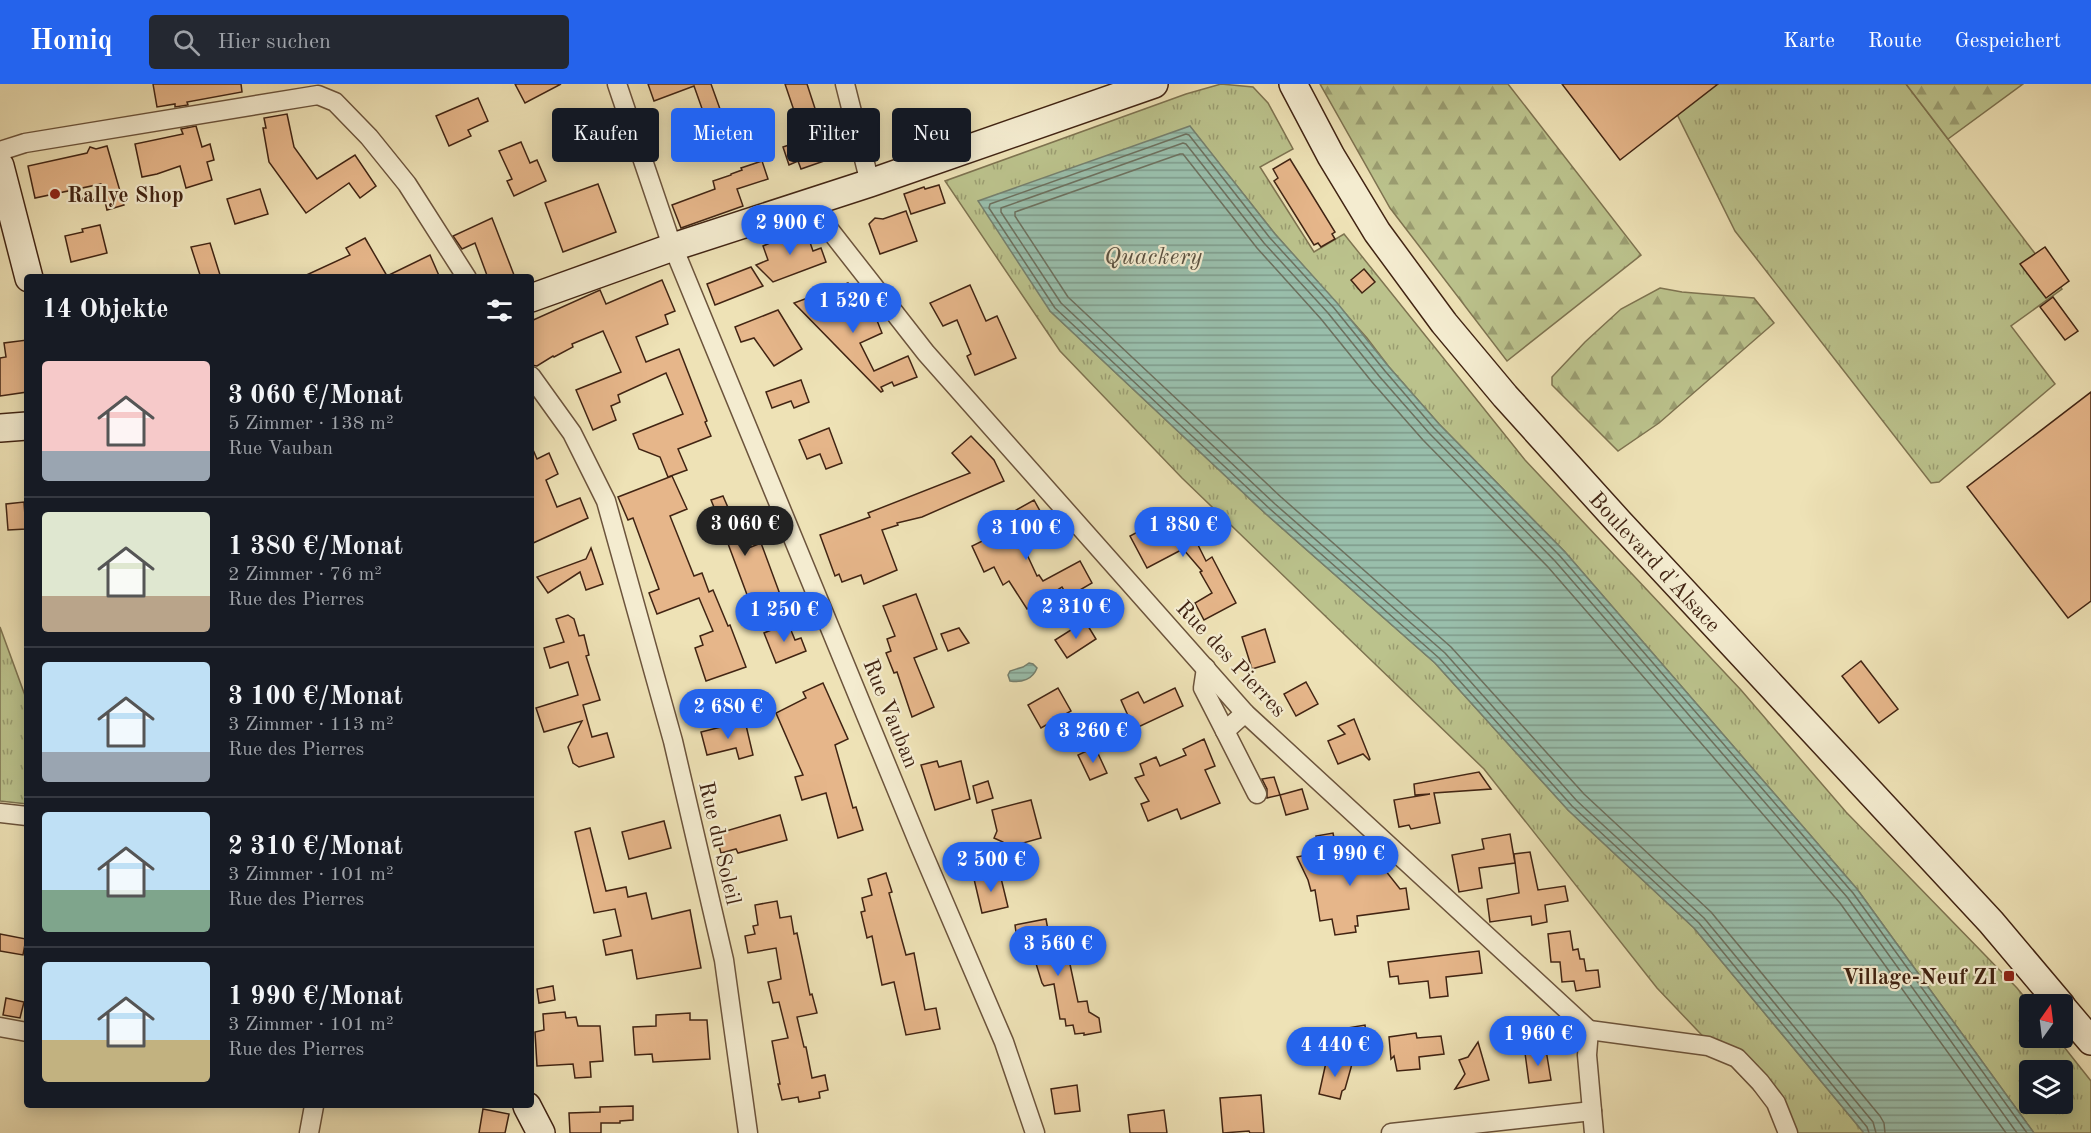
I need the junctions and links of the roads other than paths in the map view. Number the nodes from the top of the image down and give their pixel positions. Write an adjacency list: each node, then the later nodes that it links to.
1 (617, 84): 9 (street, Rue Vauban)
2 (845, 84): 7 (street)
3 (1155, 84): 7 (street)
4 (1293, 84): 22 (street, Boulevard d'Alsace)
5 (0, 151): 11 (street)
6 (0, 166): 10 (street)
7 (870, 183): 8 (street)
8 (817, 200): 9 (street); 16 (street, Rue des Pierres)
9 (673, 247): 12 (street); 34 (street, Rue Vauban)
10 (28, 274)
11 (464, 274)
12 (534, 297)
13 (534, 380): 33 (street, Rue du Soleil)
14 (24, 426): 15 (street)
15 (0, 428)
16 (1206, 668): 17 (street, Rue des Pierres); 18 (street)
17 (1245, 713): 18 (street); 25 (street, Rue des Pierres)
18 (1225, 731): 19 (street)
19 (1257, 794)
20 (0, 813): 21 (street)
21 (24, 816)
22 (2052, 994)
23 (2073, 1019): 27 (street, Boulevard d'Alsace)
24 (0, 1027): 26 (street)
25 (1589, 1030): 30 (street); 37 (street)
26 (24, 1031)
27 (2091, 1041)
28 (314, 1108): 31 (street)
29 (528, 1108): 32 (street)
30 (1592, 1112): 35 (street); 36 (street)
31 (309, 1133)
32 (541, 1133)
33 (748, 1133)
34 (1035, 1133)
35 (1391, 1133)
36 (1594, 1133)
37 (1788, 1133)

